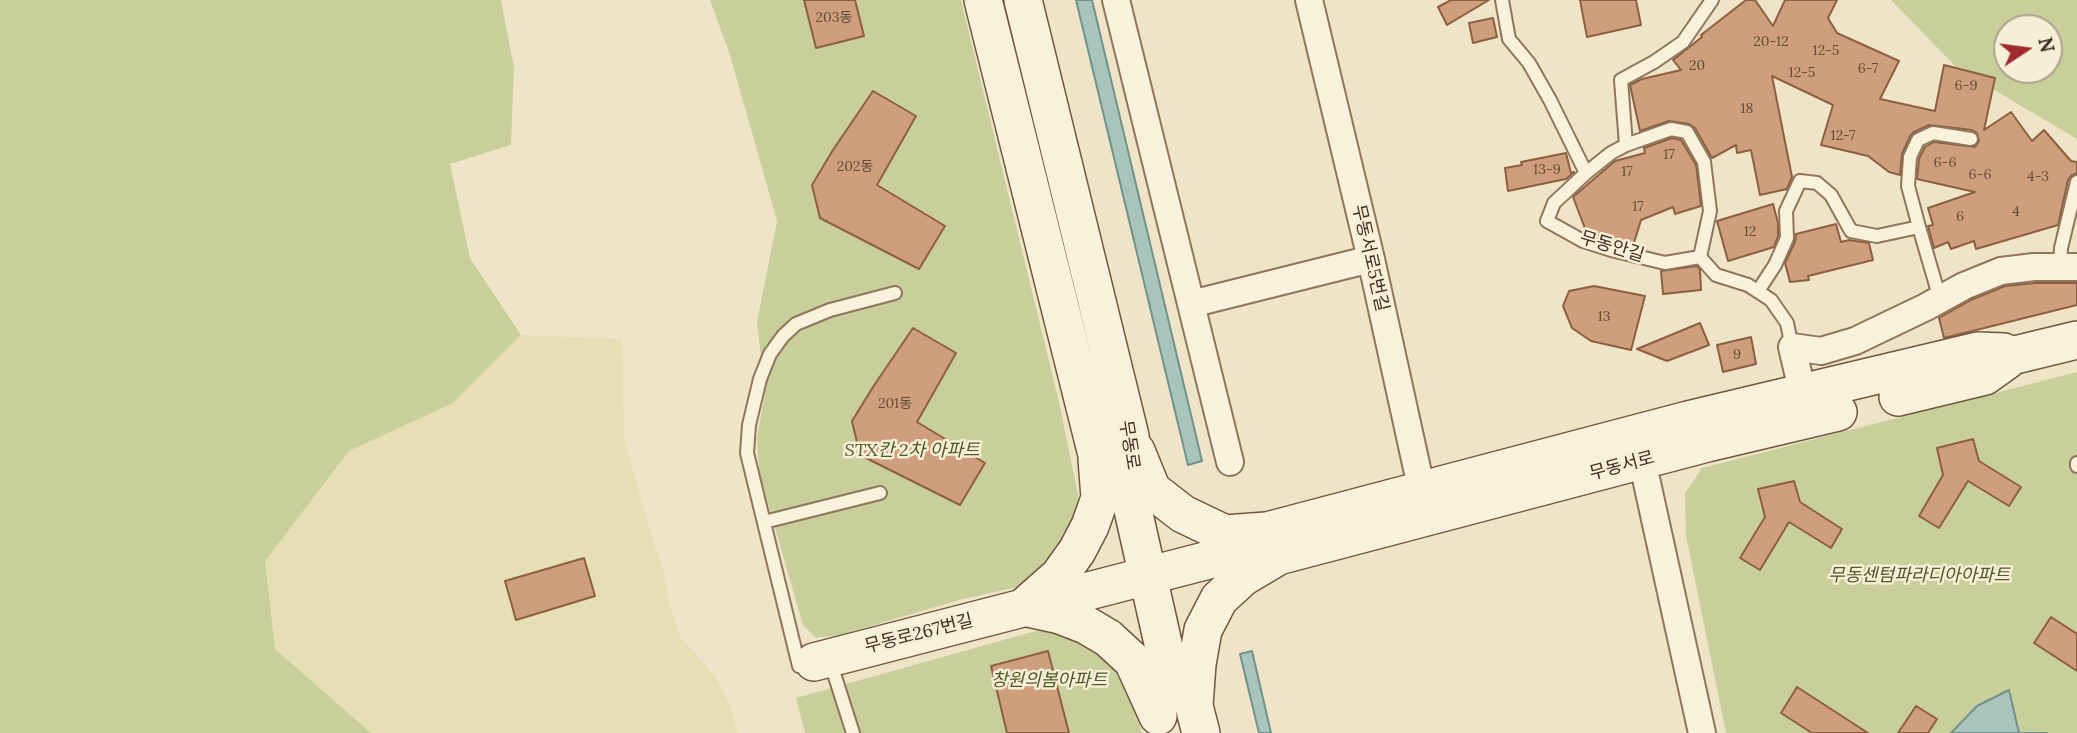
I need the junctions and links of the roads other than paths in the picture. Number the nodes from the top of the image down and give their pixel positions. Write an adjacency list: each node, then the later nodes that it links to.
1 (983, 0): 24 (main road, 무동로)
2 (1023, 0): 23 (main road, 무동로)
3 (1116, 0): 18 (street)
4 (1310, 0): 13 (street, 무동서로5번길)
5 (1502, 0): 9 (lane)
6 (1712, 0): 8 (lane)
7 (1971, 139): 11 (lane)
8 (1626, 145): 9 (lane, 무동안길); 12 (lane, 무동안길)
9 (1586, 173): 12 (lane, 무동안길)
10 (2077, 182): 14 (lane)
11 (1919, 227): 15 (lane); 17 (lane)
12 (1700, 257): 15 (lane)
13 (1371, 260): 18 (street); 29 (street, 무동서로5번길)
14 (2069, 266): 17 (street)
15 (1758, 291): 20 (lane)
16 (895, 293): 30 (lane)
17 (1940, 299): 20 (street)
18 (1191, 304): 26 (street)
19 (2077, 340): 21 (main road, 무동서로)
20 (1792, 346): 22 (street)
21 (2011, 356): 22 (main road, 무동서로); 25 (main road, 무동서로)
22 (1802, 394): 29 (main road, 무동서로)
23 (1130, 436): 28 (main road, 무동로); 31 (main road)
24 (1096, 451): 28 (main road, 무동로); 33 (main road)
25 (1642, 460): 29 (main road, 무동서로); 39 (street)
26 (1230, 462)
27 (880, 493): 30 (lane)
28 (1130, 501): 32 (main road)
29 (1425, 504): 31 (main road, 무동서로)
30 (764, 522): 35 (lane)
31 (1274, 543): 32 (main road, 무동로267번길); 36 (main road)
32 (1148, 576): 33 (main road, 무동로267번길); 34 (main road)
33 (1024, 607): 35 (main road, 무동로267번길); 37 (main road)
34 (1167, 661): 36 (main road); 37 (main road)
35 (814, 662): 38 (lane)
36 (1198, 719)
37 (1160, 724)
38 (853, 733)
39 (1702, 733)

